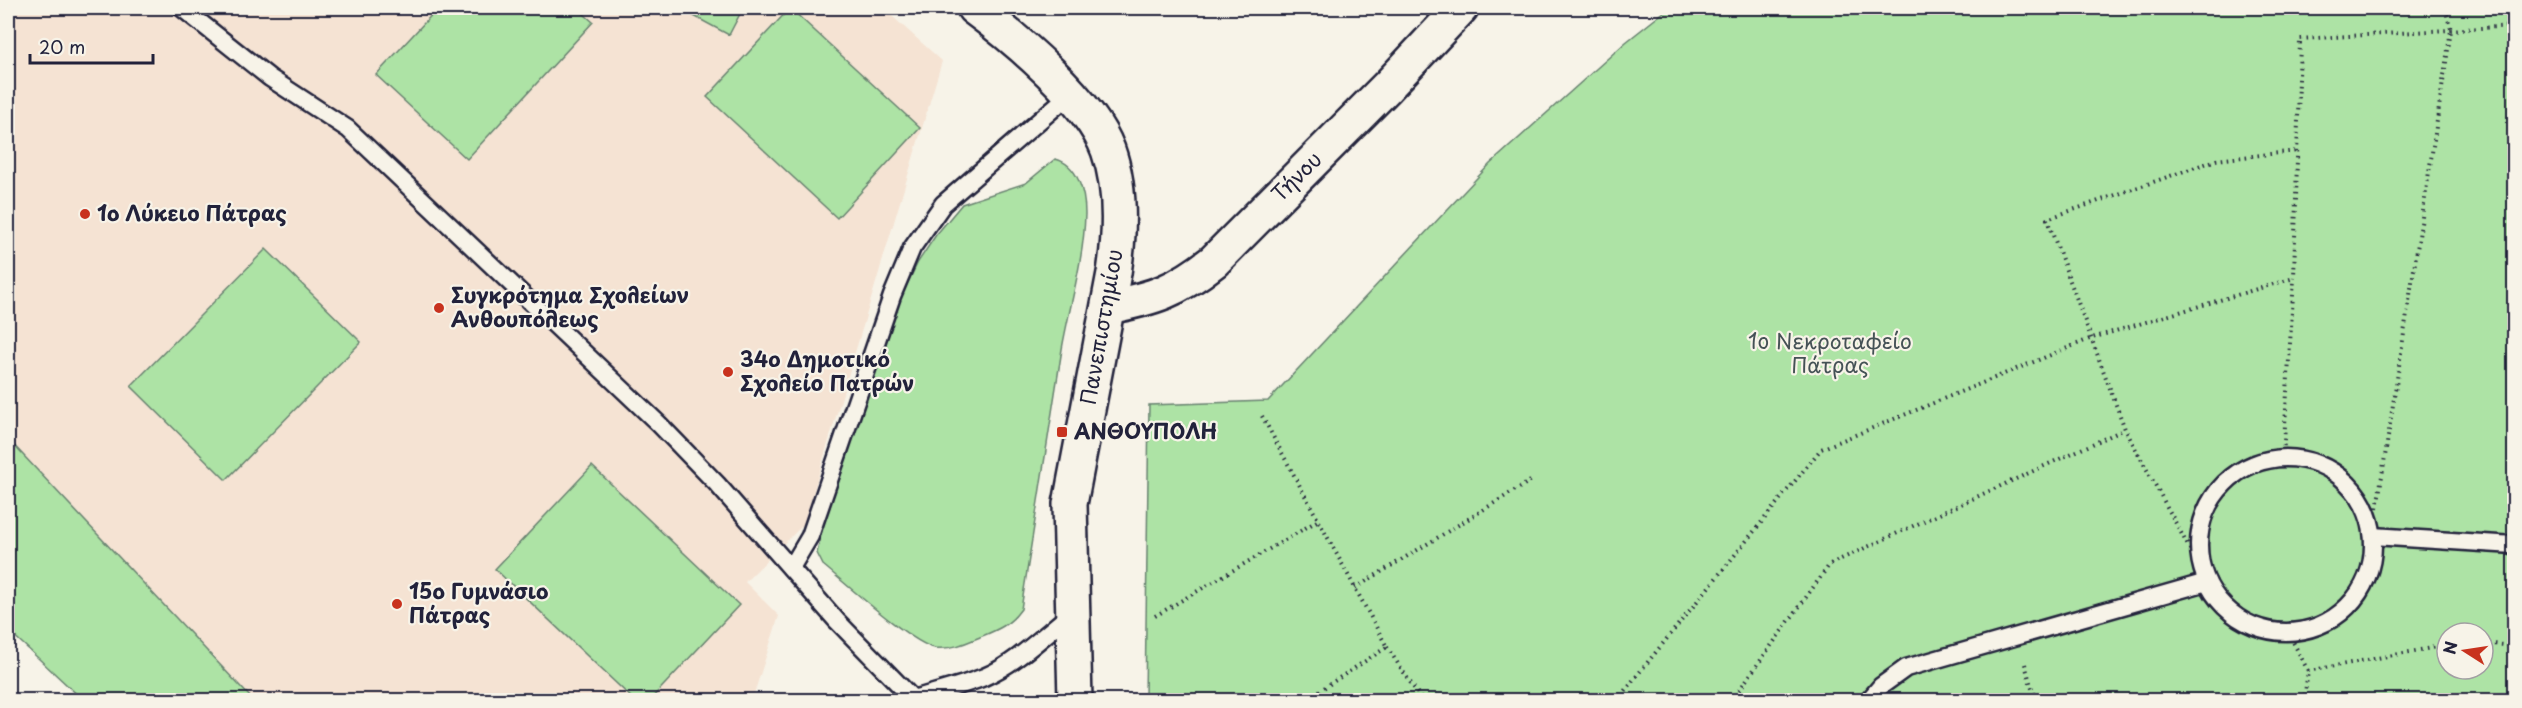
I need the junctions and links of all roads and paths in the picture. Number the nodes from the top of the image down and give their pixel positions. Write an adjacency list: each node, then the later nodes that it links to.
1 (182, 8): 19 (lane)
2 (1461, 8): 10 (main road, Τήνου)
3 (2445, 8): 6 (path)
4 (985, 10): 7 (main road, Πανεπιστημίου)
5 (2514, 26): 6 (path)
6 (2451, 30): 8 (path); 17 (path)
7 (1070, 94): 10 (main road, Πανεπιστημίου); 19 (lane)
8 (2298, 151): 9 (path); 11 (path)
9 (2294, 278): 11 (path); 14 (path)
10 (1108, 307): 22 (main road, Πανεπιστημίου)
11 (2092, 338): 13 (path); 35 (path)
12 (1262, 416): 16 (path)
13 (2125, 429): 20 (path); 36 (path)
14 (2283, 458): 17 (lane); 20 (lane)
15 (1532, 480): 21 (path)
16 (1319, 520): 21 (path); 23 (path)
17 (2373, 536): 18 (lane); 24 (lane)
18 (2514, 545)
19 (790, 568): 31 (lane)
20 (2207, 582): 24 (lane); 25 (lane)
21 (1355, 588): 28 (path)
22 (1073, 612): 31 (lane); 32 (main road, Πανεπιστημίου)
23 (1155, 616)
24 (2288, 632): 30 (path)
25 (2019, 634): 37 (lane); 38 (path)
26 (2495, 644): 27 (path)
27 (2514, 646)
28 (1388, 647): 33 (path); 34 (path)
29 (2435, 647): 30 (path)
30 (2308, 671): 39 (path)
31 (914, 700)
32 (1075, 700)
33 (1305, 700)
34 (1422, 700)
35 (1617, 700)
36 (1732, 700)
37 (1869, 700)
38 (2037, 700)
39 (2304, 700)

